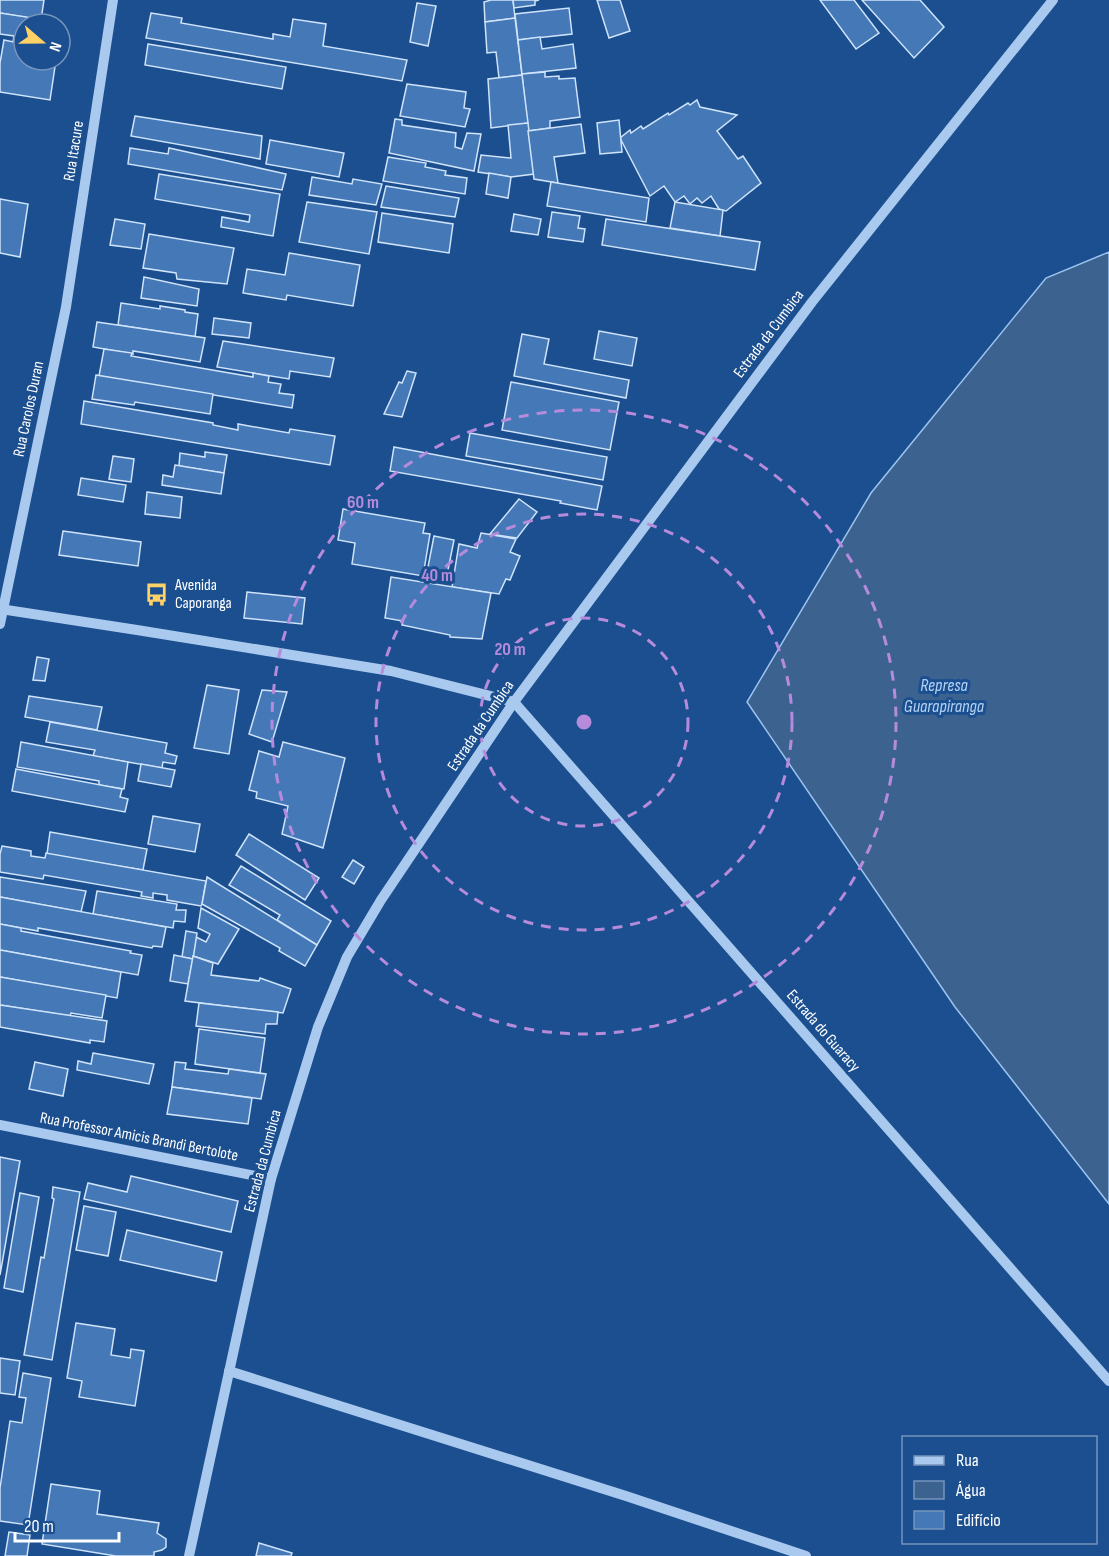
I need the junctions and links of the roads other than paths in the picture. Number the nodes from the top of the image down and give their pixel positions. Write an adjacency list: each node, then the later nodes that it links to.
1 (113, 0): 3 (street, Rua Itacure)
2 (1053, 0): 6 (street, Estrada da Cumbica)
3 (66, 307): 4 (street, Rua Carolos Duran)
4 (1, 609): 5 (street, Rua Carolos Duran); 6 (street)
5 (0, 624)
6 (514, 702): 8 (street, Estrada da Cumbica); 10 (street, Estrada do Guaracy)
7 (0, 1125): 8 (street, Rua Professor Amicis Brandi Bertolote)
8 (272, 1179): 9 (street, Estrada da Cumbica)
9 (229, 1371): 11 (street, Estrada da Cumbica); 12 (street)
10 (1109, 1381)
11 (189, 1556)
12 (806, 1556)

